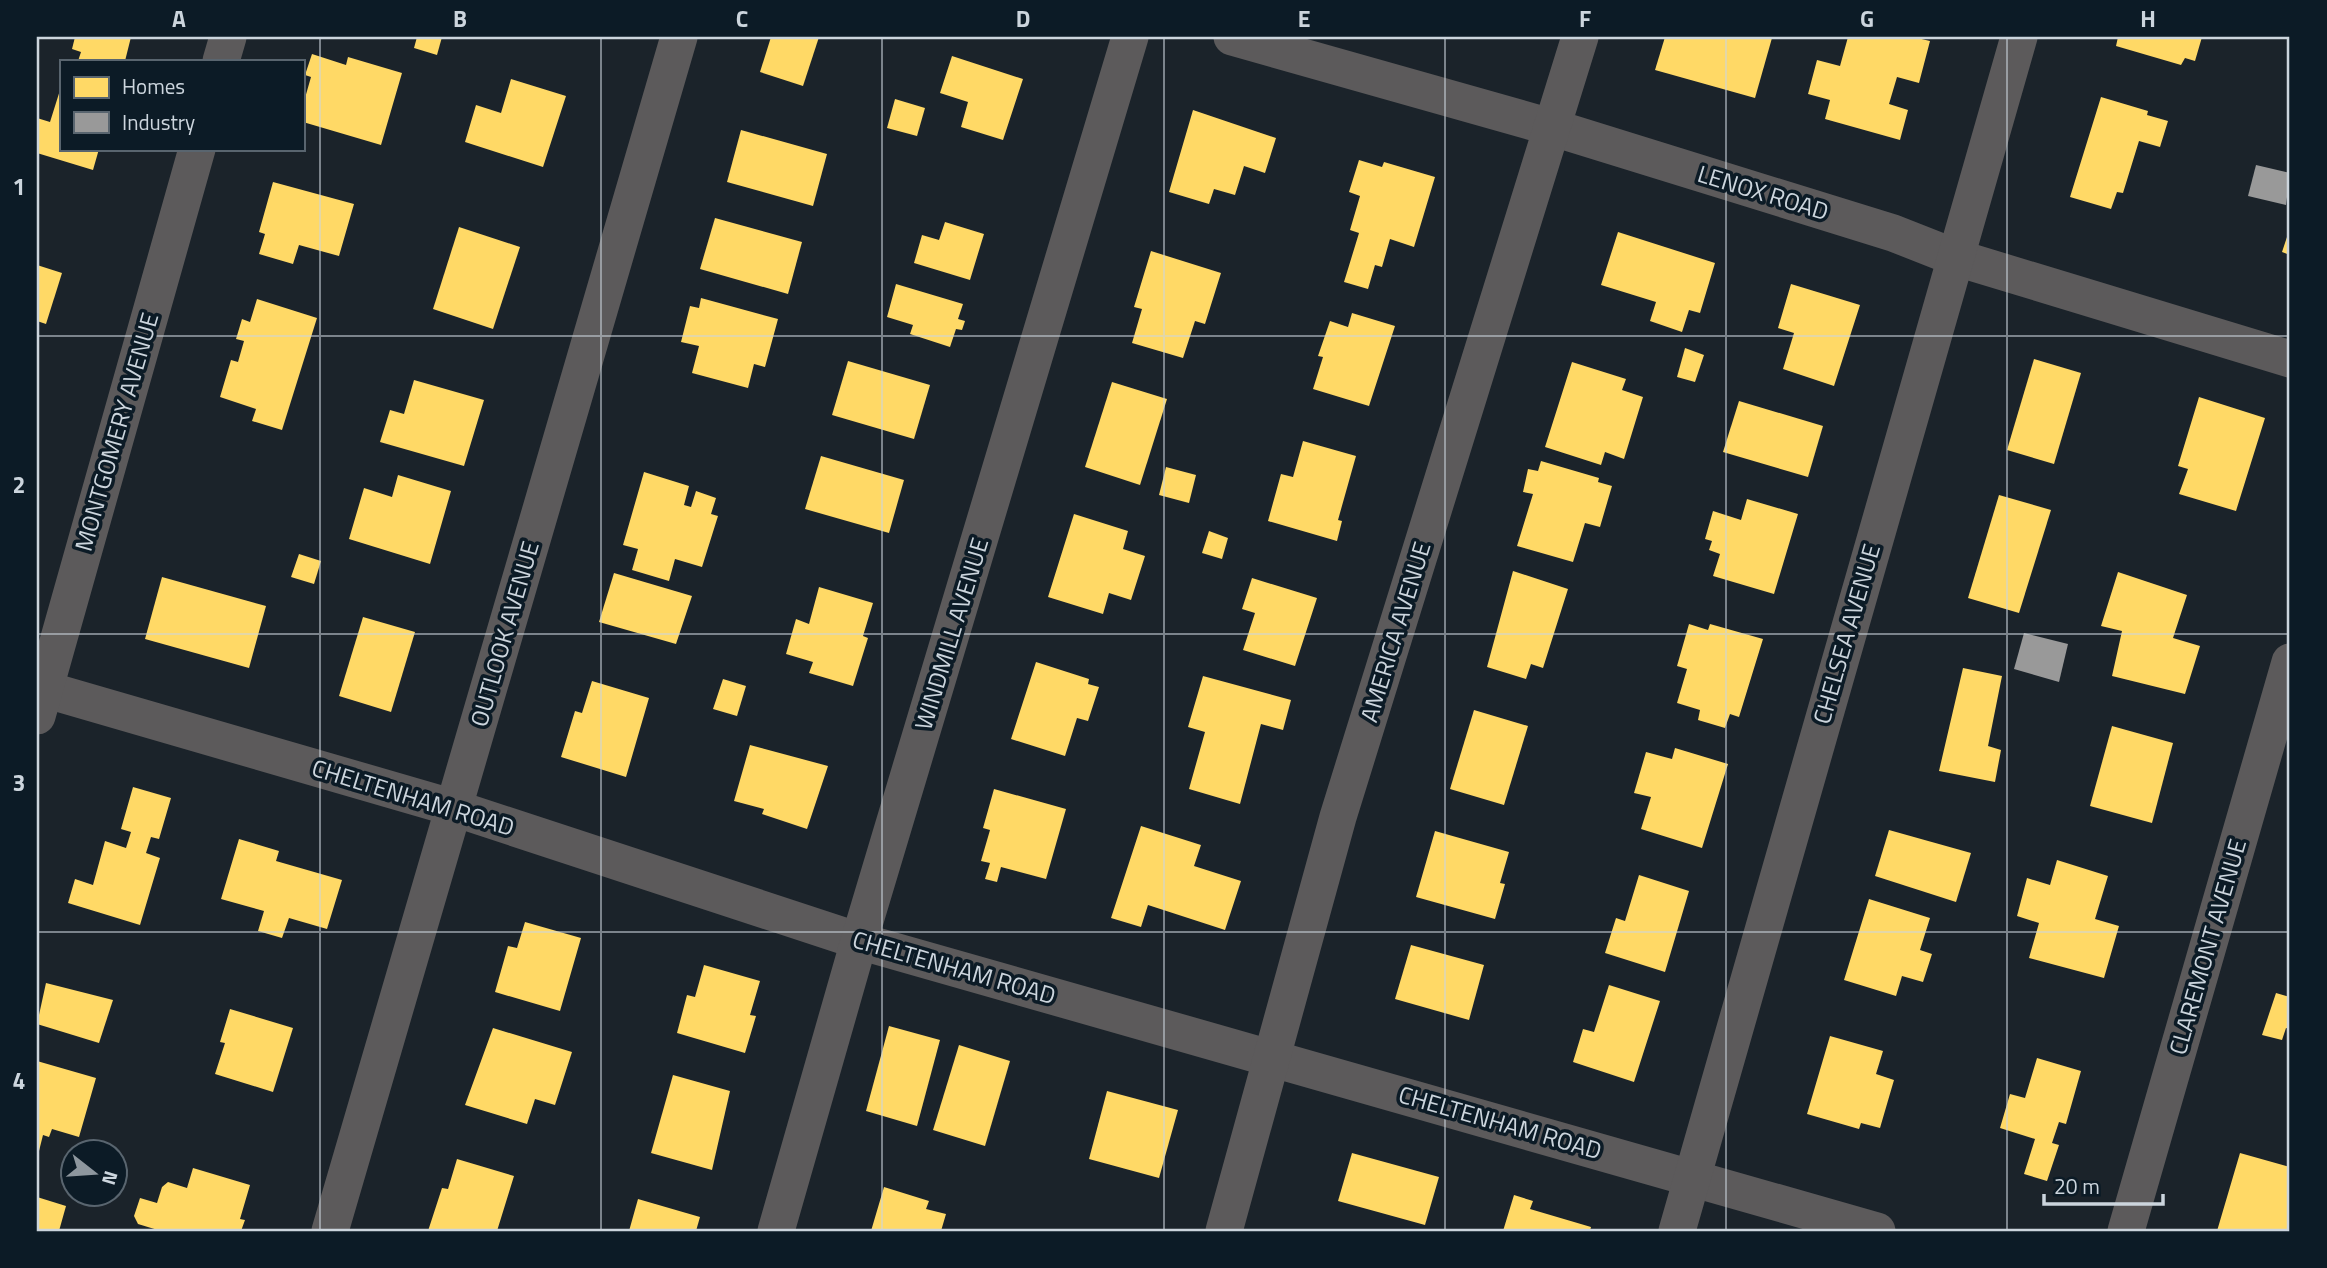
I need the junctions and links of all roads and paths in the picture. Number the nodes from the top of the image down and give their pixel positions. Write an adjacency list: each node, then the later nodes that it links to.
1 (228, 37): 7 (street)
2 (679, 37): 14 (street, OUTLOOK AVENUE)
3 (1130, 37): 15 (street, WINDMILL AVENUE)
4 (1232, 37): 8 (street, LENOX ROAD)
5 (1580, 37): 8 (street, AMERICA AVENUE)
6 (2019, 37): 10 (street, CHELSEA AVENUE)
7 (221, 60)
8 (1554, 128): 10 (street, LENOX ROAD); 16 (street, AMERICA AVENUE)
9 (197, 150): 13 (street, MONTGOMERY AVENUE)
10 (1954, 257): 11 (street, LENOX ROAD); 17 (street, CHELSEA AVENUE)
11 (2290, 359)
12 (2290, 662): 23 (street, CLAREMONT AVENUE)
13 (39, 698): 14 (street, CHELTENHAM ROAD)
14 (454, 808): 15 (street, CHELTENHAM ROAD); 18 (street, OUTLOOK AVENUE)
15 (859, 941): 16 (street, CHELTENHAM ROAD); 19 (street, WINDMILL AVENUE)
16 (1274, 1058): 17 (street, CHELTENHAM ROAD); 20 (street, AMERICA AVENUE)
17 (1693, 1179): 21 (street, CHELSEA AVENUE); 22 (street, CHELTENHAM ROAD)
18 (330, 1231)
19 (776, 1231)
20 (1224, 1231)
21 (1677, 1231)
22 (1877, 1231)
23 (2126, 1231)

